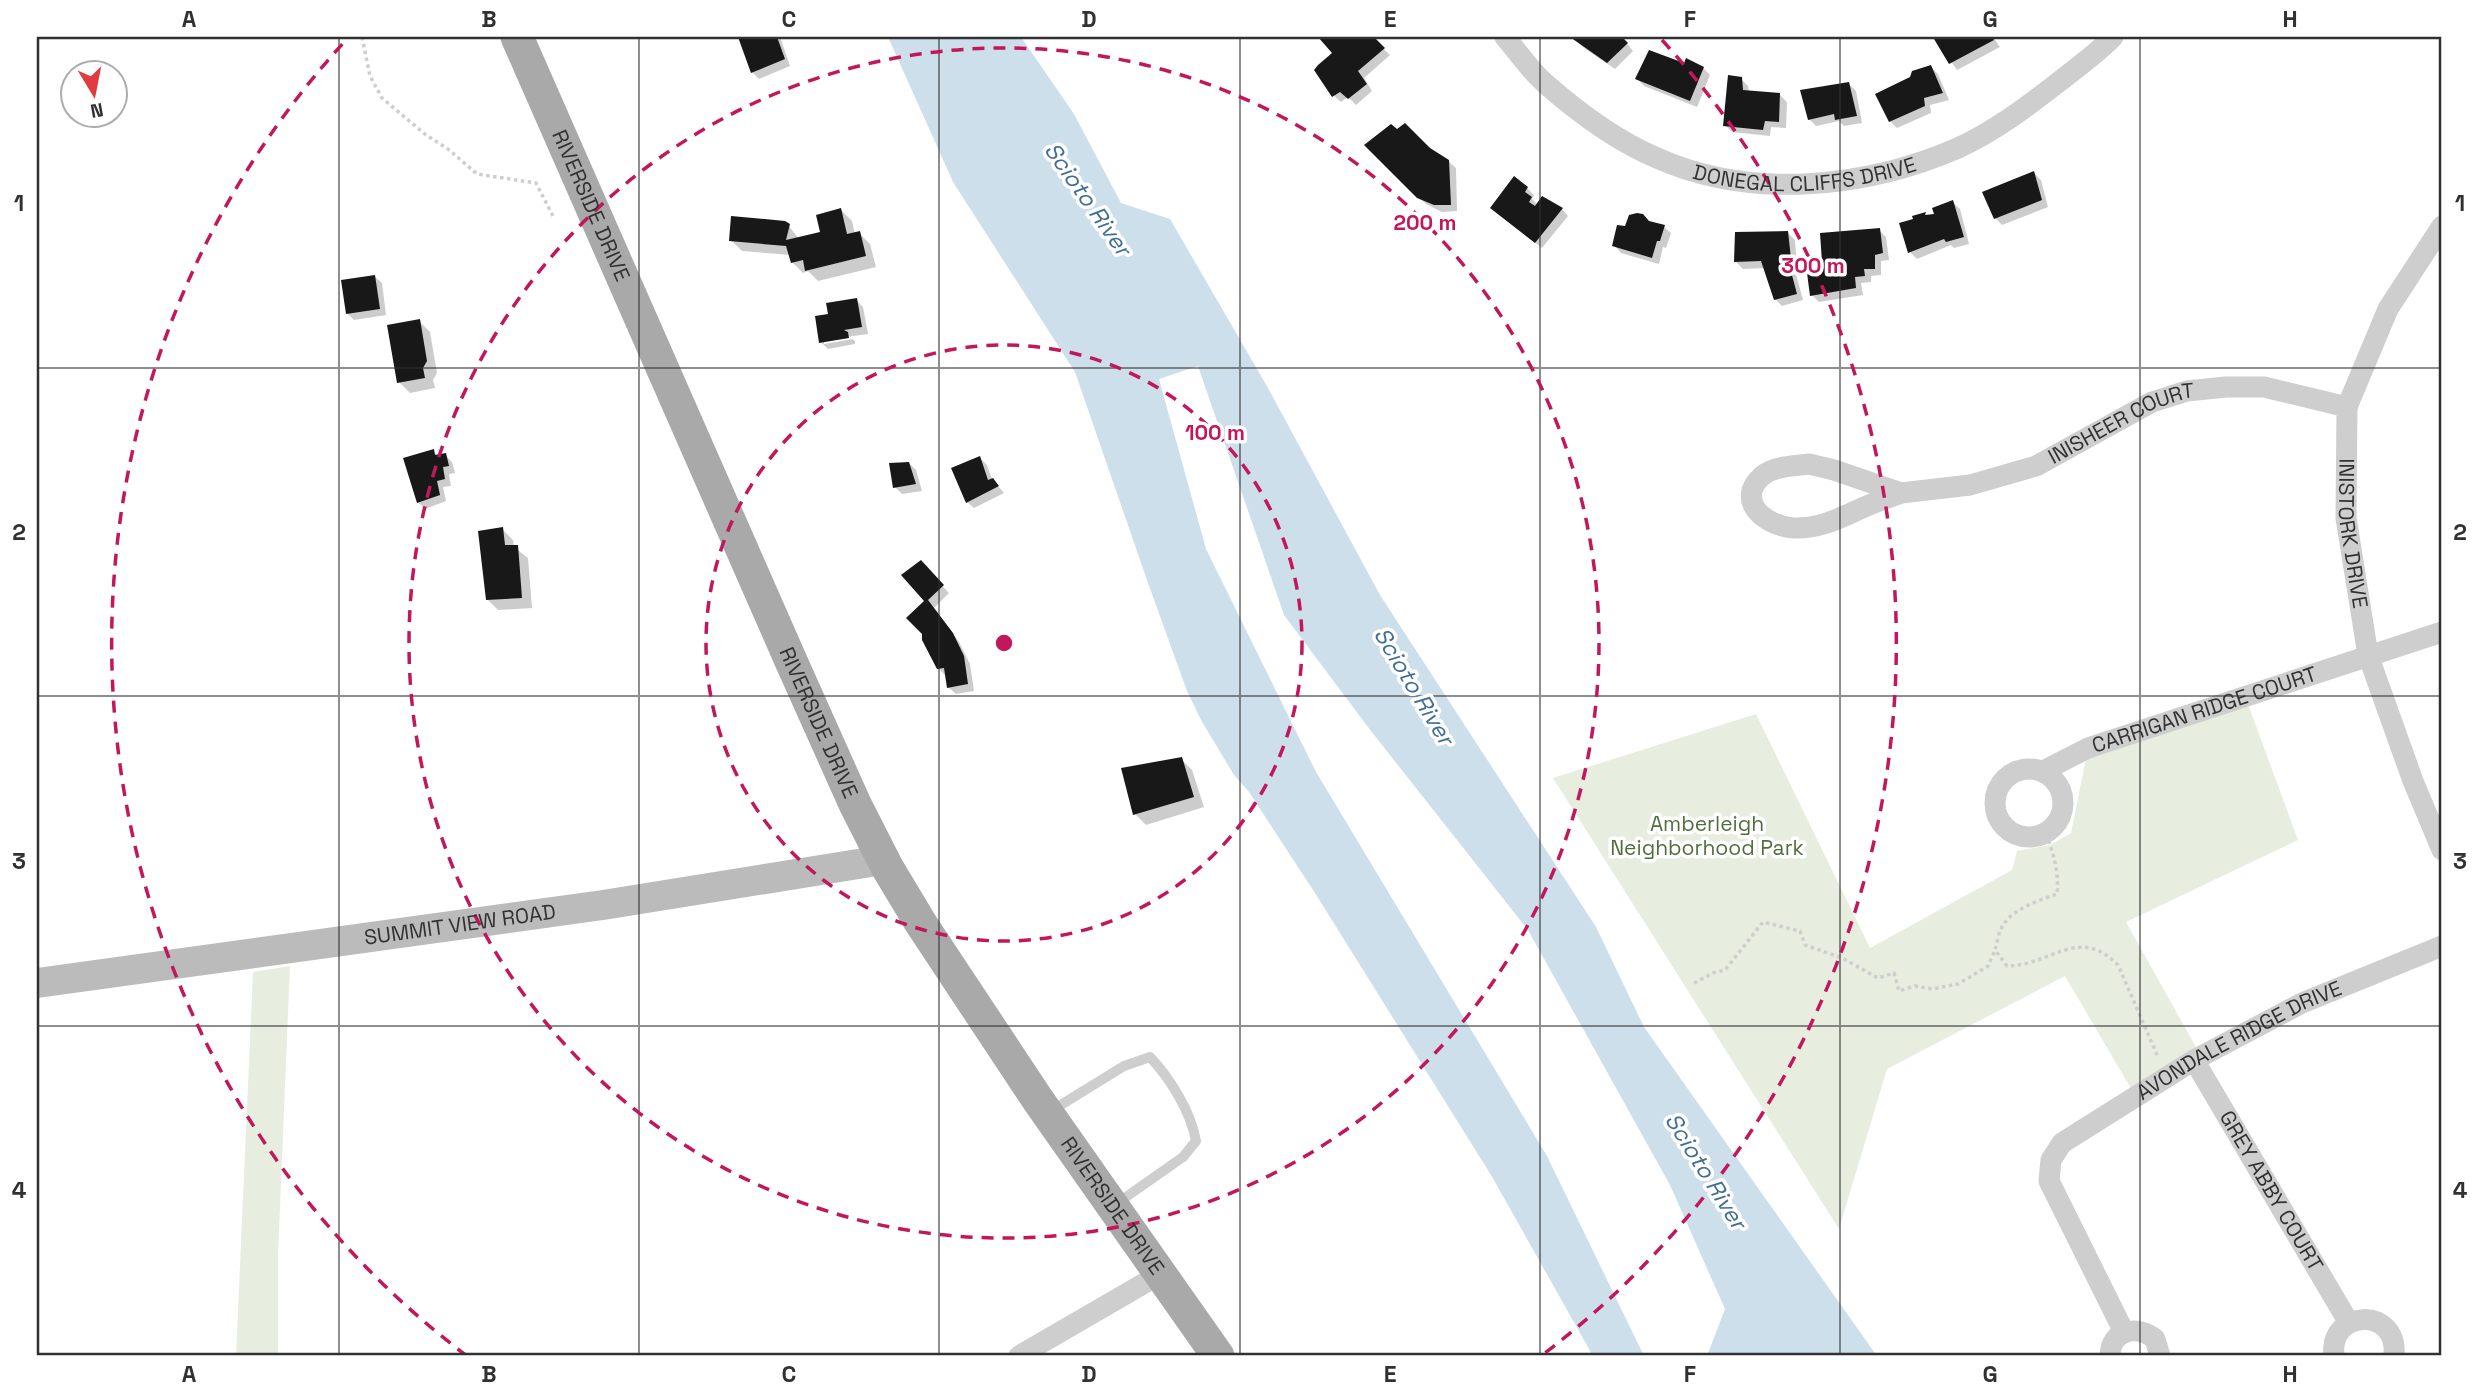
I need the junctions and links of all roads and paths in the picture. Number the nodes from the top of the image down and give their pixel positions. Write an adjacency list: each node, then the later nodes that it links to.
1 (362, 37): 5 (path)
2 (517, 37): 14 (main road, RIVERSIDE DRIVE)
3 (1505, 37): 4 (street, DONEGAL CLIFFS DRIVE)
4 (2113, 37)
5 (554, 218)
6 (2442, 226): 7 (street, INISTORK DRIVE)
7 (2347, 407): 8 (street, INISHEER COURT); 10 (street, INISTORK DRIVE)
8 (1901, 493): 8 (street, INISHEER COURT)
9 (2442, 632): 10 (street, CARRIGAN RIDGE COURT)
10 (2368, 655): 11 (street, CARRIGAN RIDGE COURT); 13 (street, INISTORK DRIVE)
11 (2043, 771): 12 (street); 12 (street, CARRIGAN RIDGE COURT)
12 (2046, 834): 16 (path)
13 (2442, 850)
14 (883, 860): 17 (street, SUMMIT VIEW ROAD); 21 (main road, RIVERSIDE DRIVE)
15 (2442, 946): 20 (street, AVONDALE RIDGE DRIVE)
16 (1995, 950): 18 (path); 19 (path)
17 (37, 983)
18 (1694, 983)
19 (2158, 1057)
20 (2194, 1060): 24 (street, GREY ABBY COURT); 25 (street, AVONDALE RIDGE DRIVE)
21 (1048, 1113): 22 (main road, RIVERSIDE DRIVE); 22 (lane)
22 (1114, 1206): 23 (main road, RIVERSIDE DRIVE)
23 (1162, 1273): 26 (street); 27 (main road, RIVERSIDE DRIVE)
24 (2349, 1323): 30 (street); 31 (street)
25 (2124, 1332): 28 (street); 29 (street)
26 (1019, 1356)
27 (1218, 1356)
28 (2110, 1356)
29 (2160, 1356)
30 (2334, 1356)
31 (2394, 1356)

